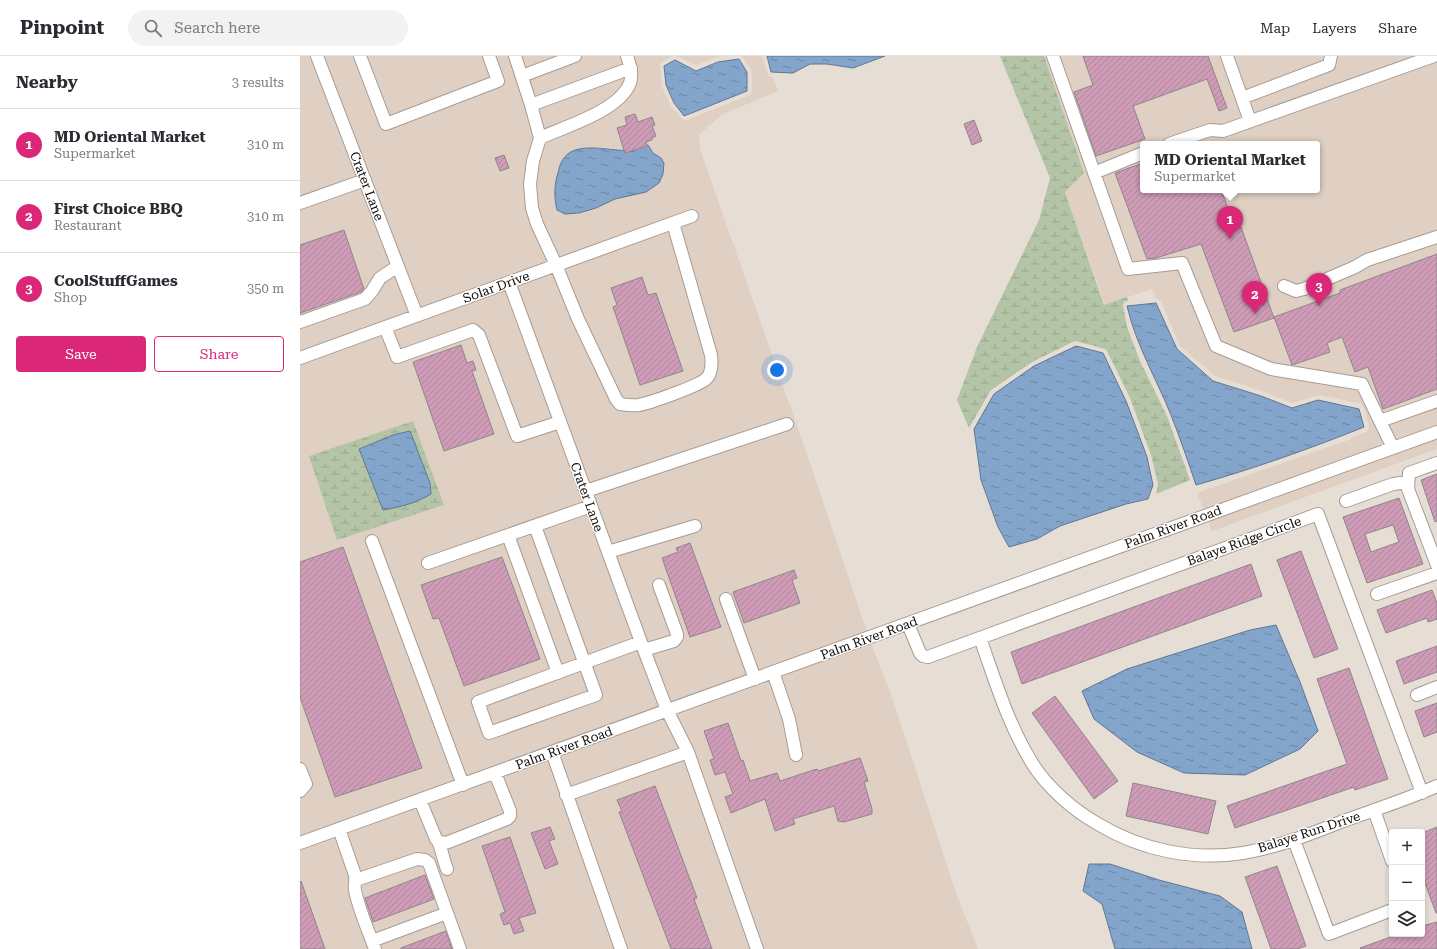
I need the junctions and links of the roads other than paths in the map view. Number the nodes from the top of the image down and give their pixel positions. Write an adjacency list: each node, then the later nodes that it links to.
1 (317, 56): 20 (street, Crater Lane)
2 (360, 56): 3 (street)
3 (488, 56)
4 (515, 56): 12 (street)
5 (575, 56): 12 (street)
6 (627, 56): 11 (street)
7 (1053, 56): 19 (street)
8 (1227, 56): 13 (street)
9 (1331, 56): 13 (street)
10 (1434, 56): 15 (street)
11 (631, 68): 14 (street); 16 (street)
12 (522, 76): 14 (street)
13 (1242, 98): 15 (street)
14 (531, 105): 16 (street)
15 (1250, 121): 17 (street)
16 (540, 138): 25 (street)
17 (1178, 141)
18 (1140, 154): 19 (street)
19 (1094, 173): 34 (street)
20 (365, 180): 21 (street); 26 (street, Crater Lane)
21 (300, 203)
22 (692, 216): 23 (street, Solar Drive)
23 (673, 223): 25 (street, Solar Drive); 25 (street)
24 (1437, 237): 28 (street)
25 (556, 265): 27 (street, Solar Drive)
26 (398, 266): 29 (street, Crater Lane); 30 (street)
27 (509, 282): 29 (street, Solar Drive); 35 (street, Crater Lane)
28 (1284, 286)
29 (417, 316): 31 (street, Solar Drive)
30 (300, 322)
31 (385, 327): 32 (street, Solar Drive); 35 (street)
32 (300, 358)
33 (1437, 401): 34 (street)
34 (1380, 421): 38 (street)
35 (560, 422): 41 (street, Crater Lane)
36 (788, 424): 41 (street)
37 (1437, 432): 38 (street, Palm River Road)
38 (1393, 448): 55 (street, Palm River Road)
39 (1437, 463): 40 (street)
40 (1408, 482): 42 (street); 50 (street)
41 (586, 492): 43 (street, Crater Lane)
42 (1346, 501)
43 (591, 506): 44 (street); 48 (street, Crater Lane)
44 (535, 526): 46 (street); 58 (street)
45 (695, 526): 48 (street)
46 (508, 535): 49 (street); 60 (street)
47 (372, 542): 70 (street)
48 (608, 552): 57 (street, Crater Lane)
49 (428, 563)
50 (1437, 565)
51 (1437, 573): 53 (street)
52 (659, 585): 57 (street)
53 (1377, 594)
54 (726, 599): 61 (street)
55 (908, 624): 56 (street, Balaye Ridge Circle); 59 (street, Palm River Road)
56 (980, 638): 73 (street, Balaye Ridge Circle); 78 (street, Balaye Run Drive)
57 (642, 646): 58 (street); 64 (street, Crater Lane)
58 (585, 663): 60 (street); 60 (street)
59 (772, 672): 61 (street, Palm River Road); 67 (street)
60 (558, 673)
61 (755, 679): 64 (street, Palm River Road)
62 (1437, 687): 63 (street)
63 (1417, 694)
64 (667, 710): 65 (street, Palm River Road); 66 (street, Crater Lane)
65 (552, 752): 69 (street, Palm River Road); 74 (street)
66 (688, 752): 74 (street); 89 (street, Crater Lane)
67 (796, 755)
68 (300, 769): 72 (street)
69 (495, 773): 70 (street, Palm River Road); 79 (street)
70 (463, 785): 75 (street, Palm River Road)
71 (1437, 786): 73 (street, Balaye Run Drive)
72 (300, 791)
73 (1422, 793): 76 (street, Balaye Run Drive)
74 (566, 795): 88 (street)
75 (420, 800): 77 (street, Palm River Road); 79 (street)
76 (1374, 810): 78 (street, Balaye Run Drive); 81 (street)
77 (339, 829): 80 (street, Palm River Road); 83 (street)
78 (1294, 840): 84 (street)
79 (439, 842): 82 (street)
80 (300, 844)
81 (1389, 852)
82 (447, 869)
83 (356, 880): 85 (street); 86 (street)
84 (1389, 911)
85 (447, 913): 86 (street); 87 (street)
86 (373, 945)
87 (460, 949)
88 (621, 949)
89 (757, 949)

